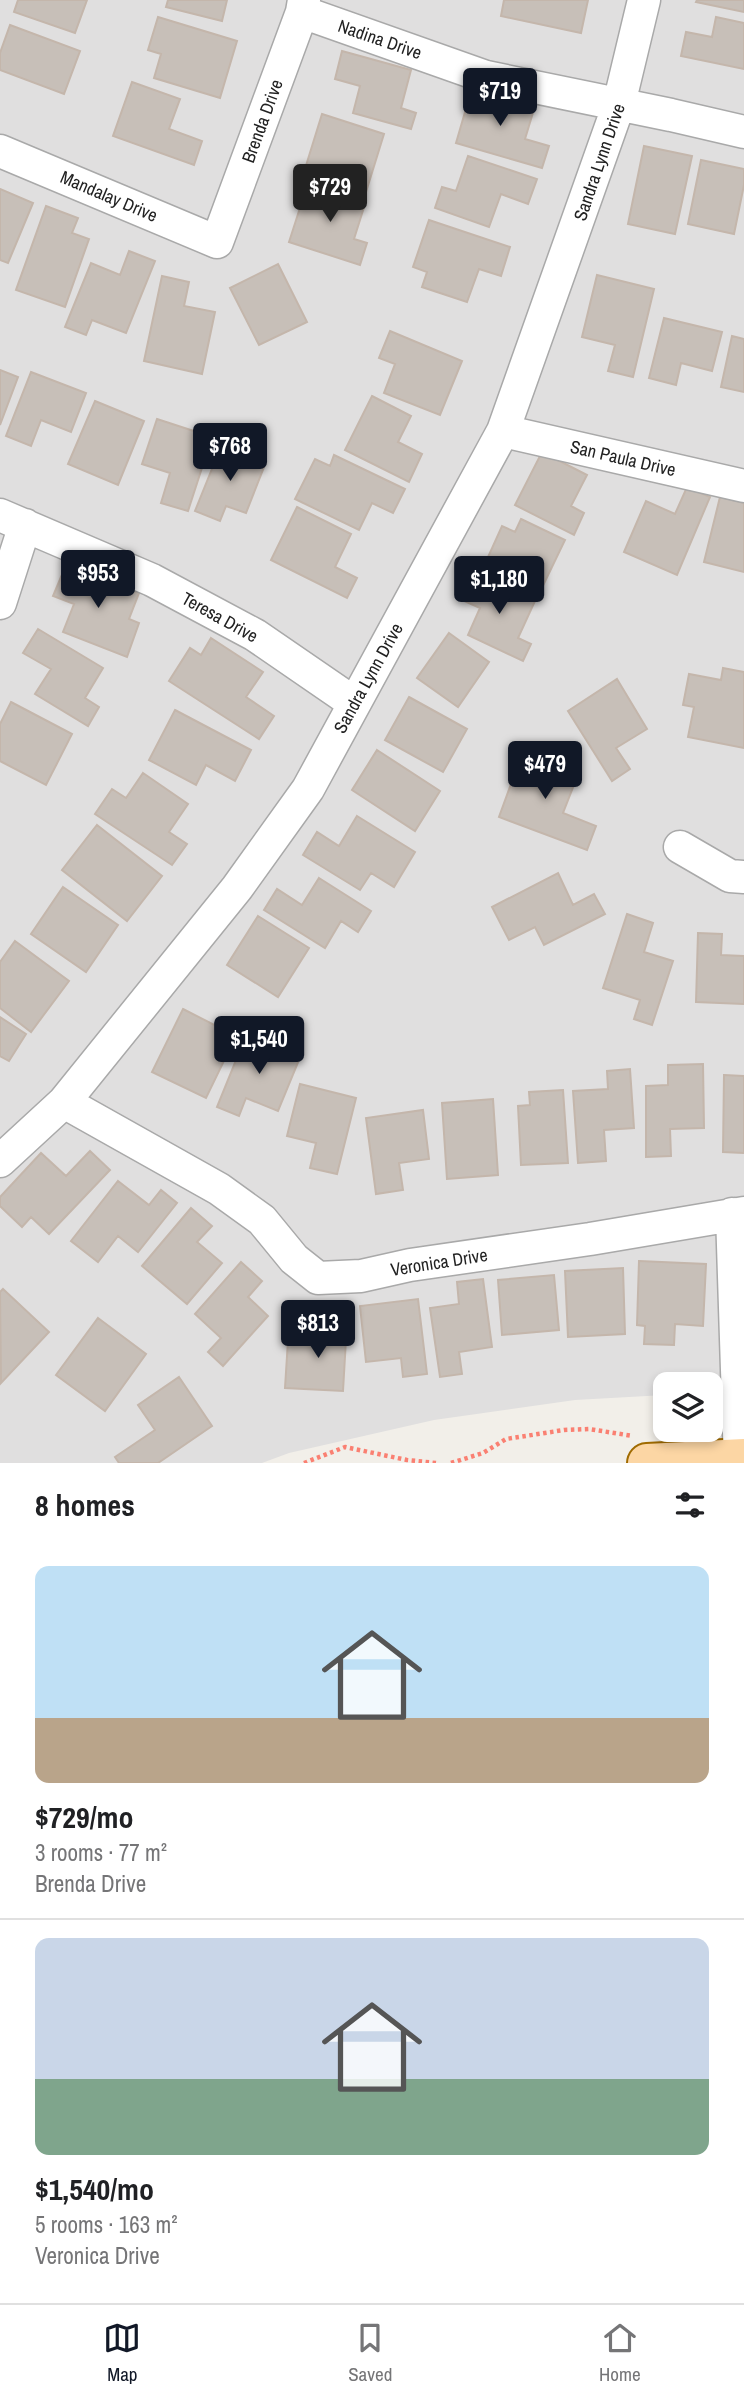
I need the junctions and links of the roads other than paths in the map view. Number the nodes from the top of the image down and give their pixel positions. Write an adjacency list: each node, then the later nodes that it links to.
1 (644, 0): 3 (street, Sandra Lynn Drive)
2 (303, 6): 3 (street, Nadina Drive); 6 (street, Brenda Drive)
3 (619, 104): 4 (street, Nadina Drive); 7 (street, Sandra Lynn Drive)
4 (744, 132)
5 (0, 151): 6 (street, Mandalay Drive)
6 (217, 242)
7 (503, 431): 8 (street, San Paula Drive); 11 (street, Sandra Lynn Drive)
8 (744, 486)
9 (13, 520): 10 (street); 11 (street, Teresa Drive)
10 (0, 603)
11 (354, 703): 14 (street, Sandra Lynn Drive)
12 (680, 847): 13 (street)
13 (744, 877)
14 (64, 1102): 15 (street, Sandra Lynn Drive); 16 (street, Veronica Drive)
15 (0, 1161)
16 (738, 1213): 18 (street)
17 (646, 1450): 18 (main road)
18 (742, 1460)

